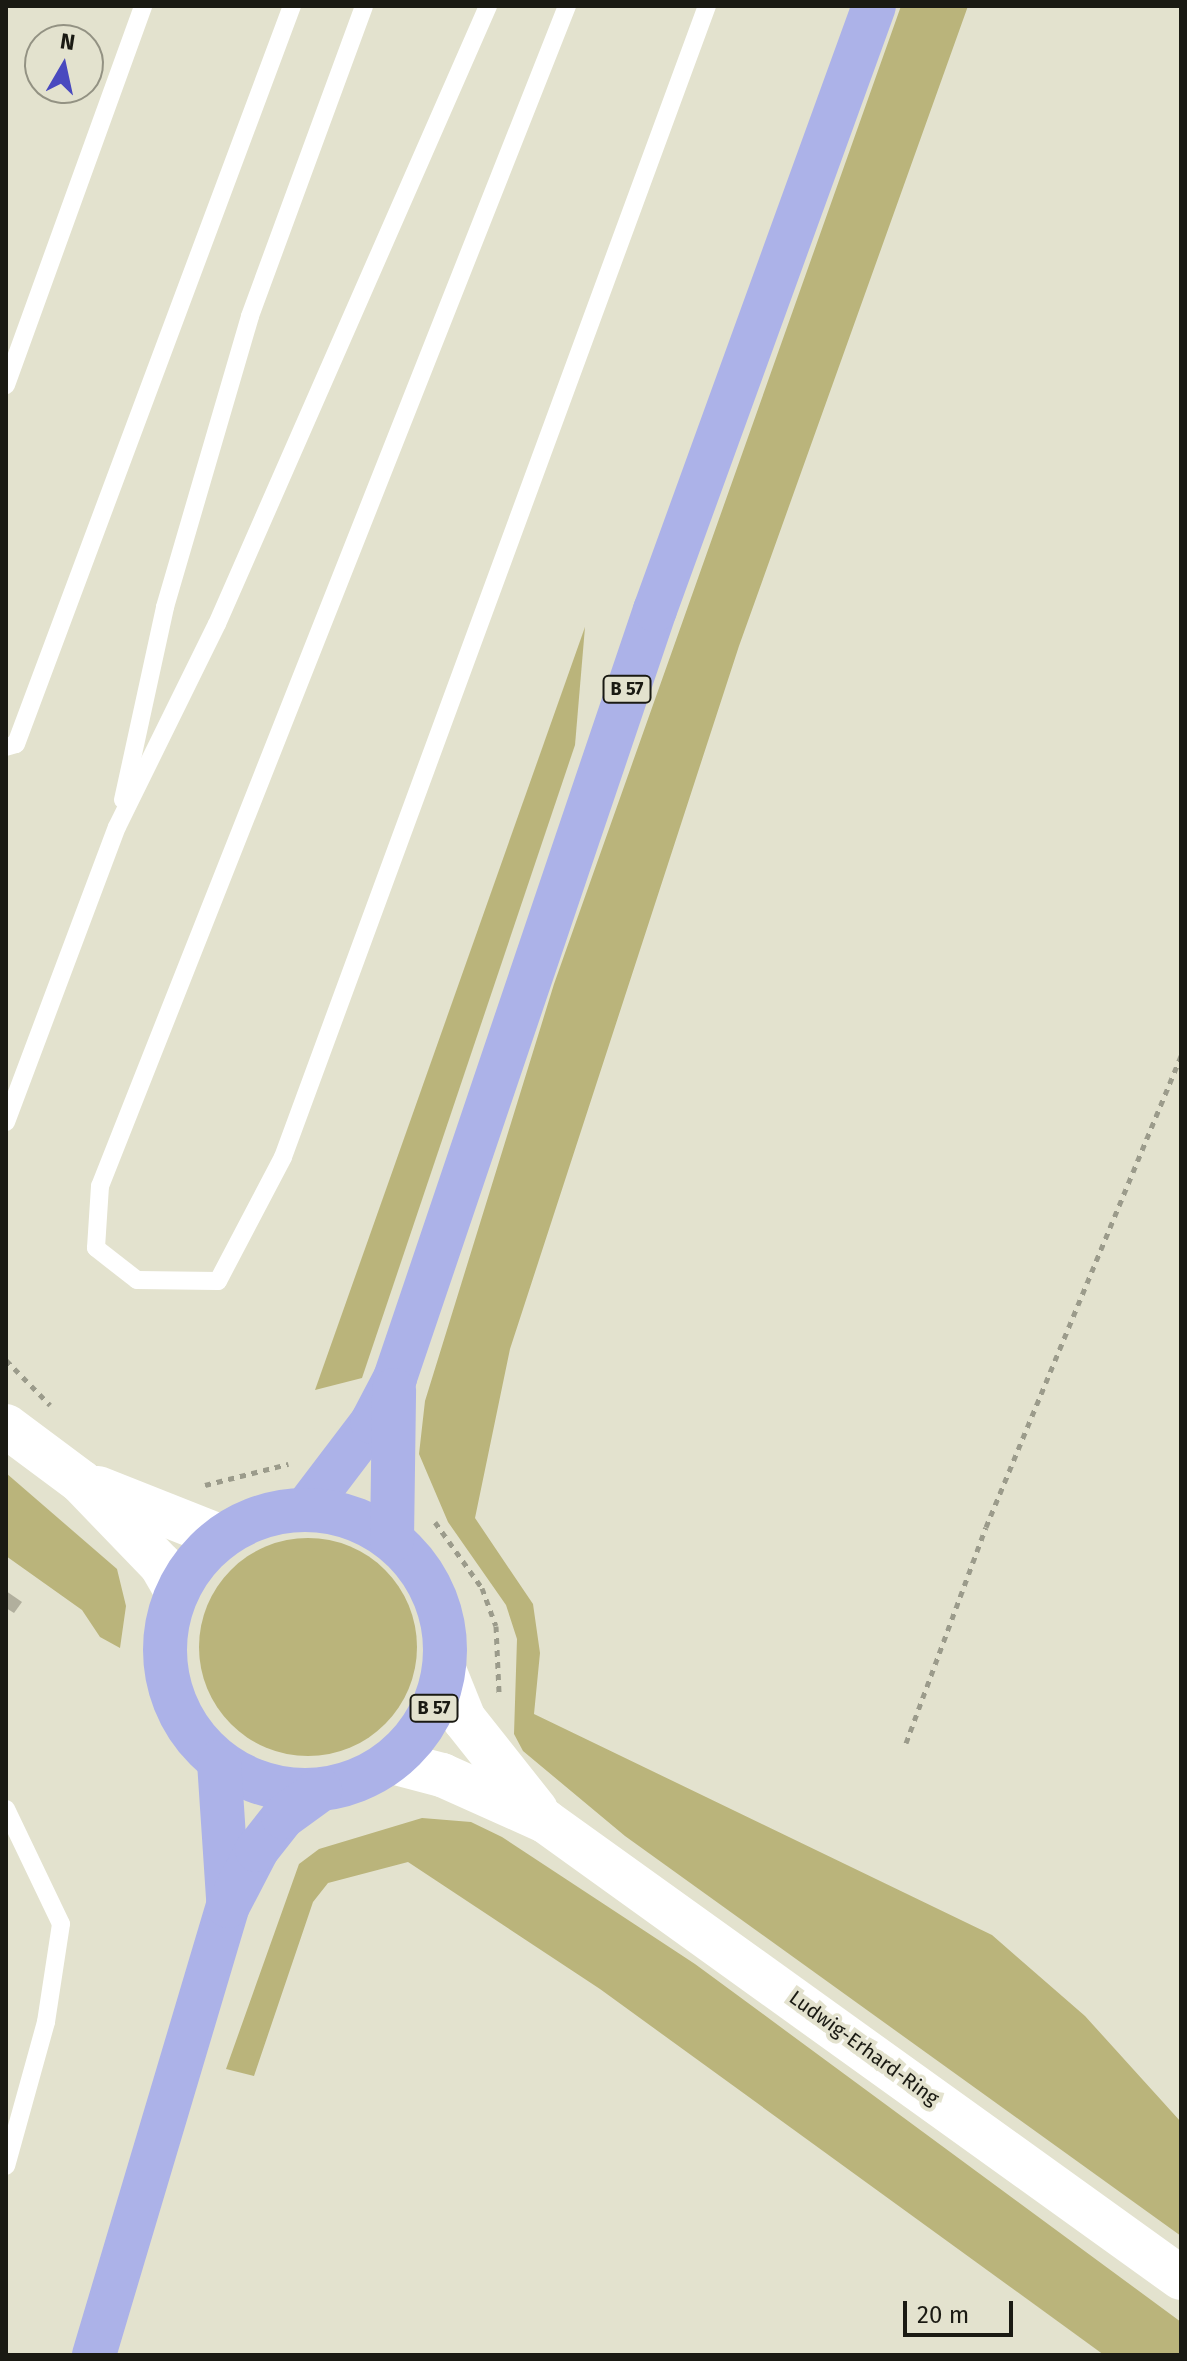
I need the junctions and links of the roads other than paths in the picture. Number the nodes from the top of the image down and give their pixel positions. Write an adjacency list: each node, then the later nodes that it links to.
1 (143, 6): 8 (lane)
2 (292, 6): 9 (lane)
3 (364, 6): 10 (lane)
4 (488, 6): 10 (lane)
5 (567, 6): 6 (lane)
6 (707, 6)
7 (874, 6): 12 (main road, B 57)
8 (6, 385)
9 (6, 747)
10 (117, 827): 11 (lane)
11 (6, 1122)
12 (395, 1378): 15 (main road, B 57); 17 (main road, B 57)
13 (6, 1426): 14 (main road)
14 (81, 1482): 16 (main road); 18 (main road)
15 (306, 1509): 16 (main road, B 57); 17 (main road, B 57)
16 (222, 1537): 18 (main road, B 57)
17 (392, 1540): 19 (main road, B 57)
18 (176, 1591): 20 (main road, B 57)
19 (445, 1672): 21 (main road, B 57); 24 (main road, Ludwig-Erhard-Ring)
20 (219, 1762): 22 (main road, B 57); 25 (main road, B 57)
21 (392, 1762): 22 (main road, B 57); 24 (main road, Ludwig-Erhard-Ring)
22 (320, 1790): 25 (main road, B 57)
23 (6, 1809): 26 (lane)
24 (545, 1821): 27 (main road, Ludwig-Erhard-Ring)
25 (228, 1906): 28 (main road, B 57)
26 (6, 2166)
27 (1181, 2278)
28 (94, 2355)

